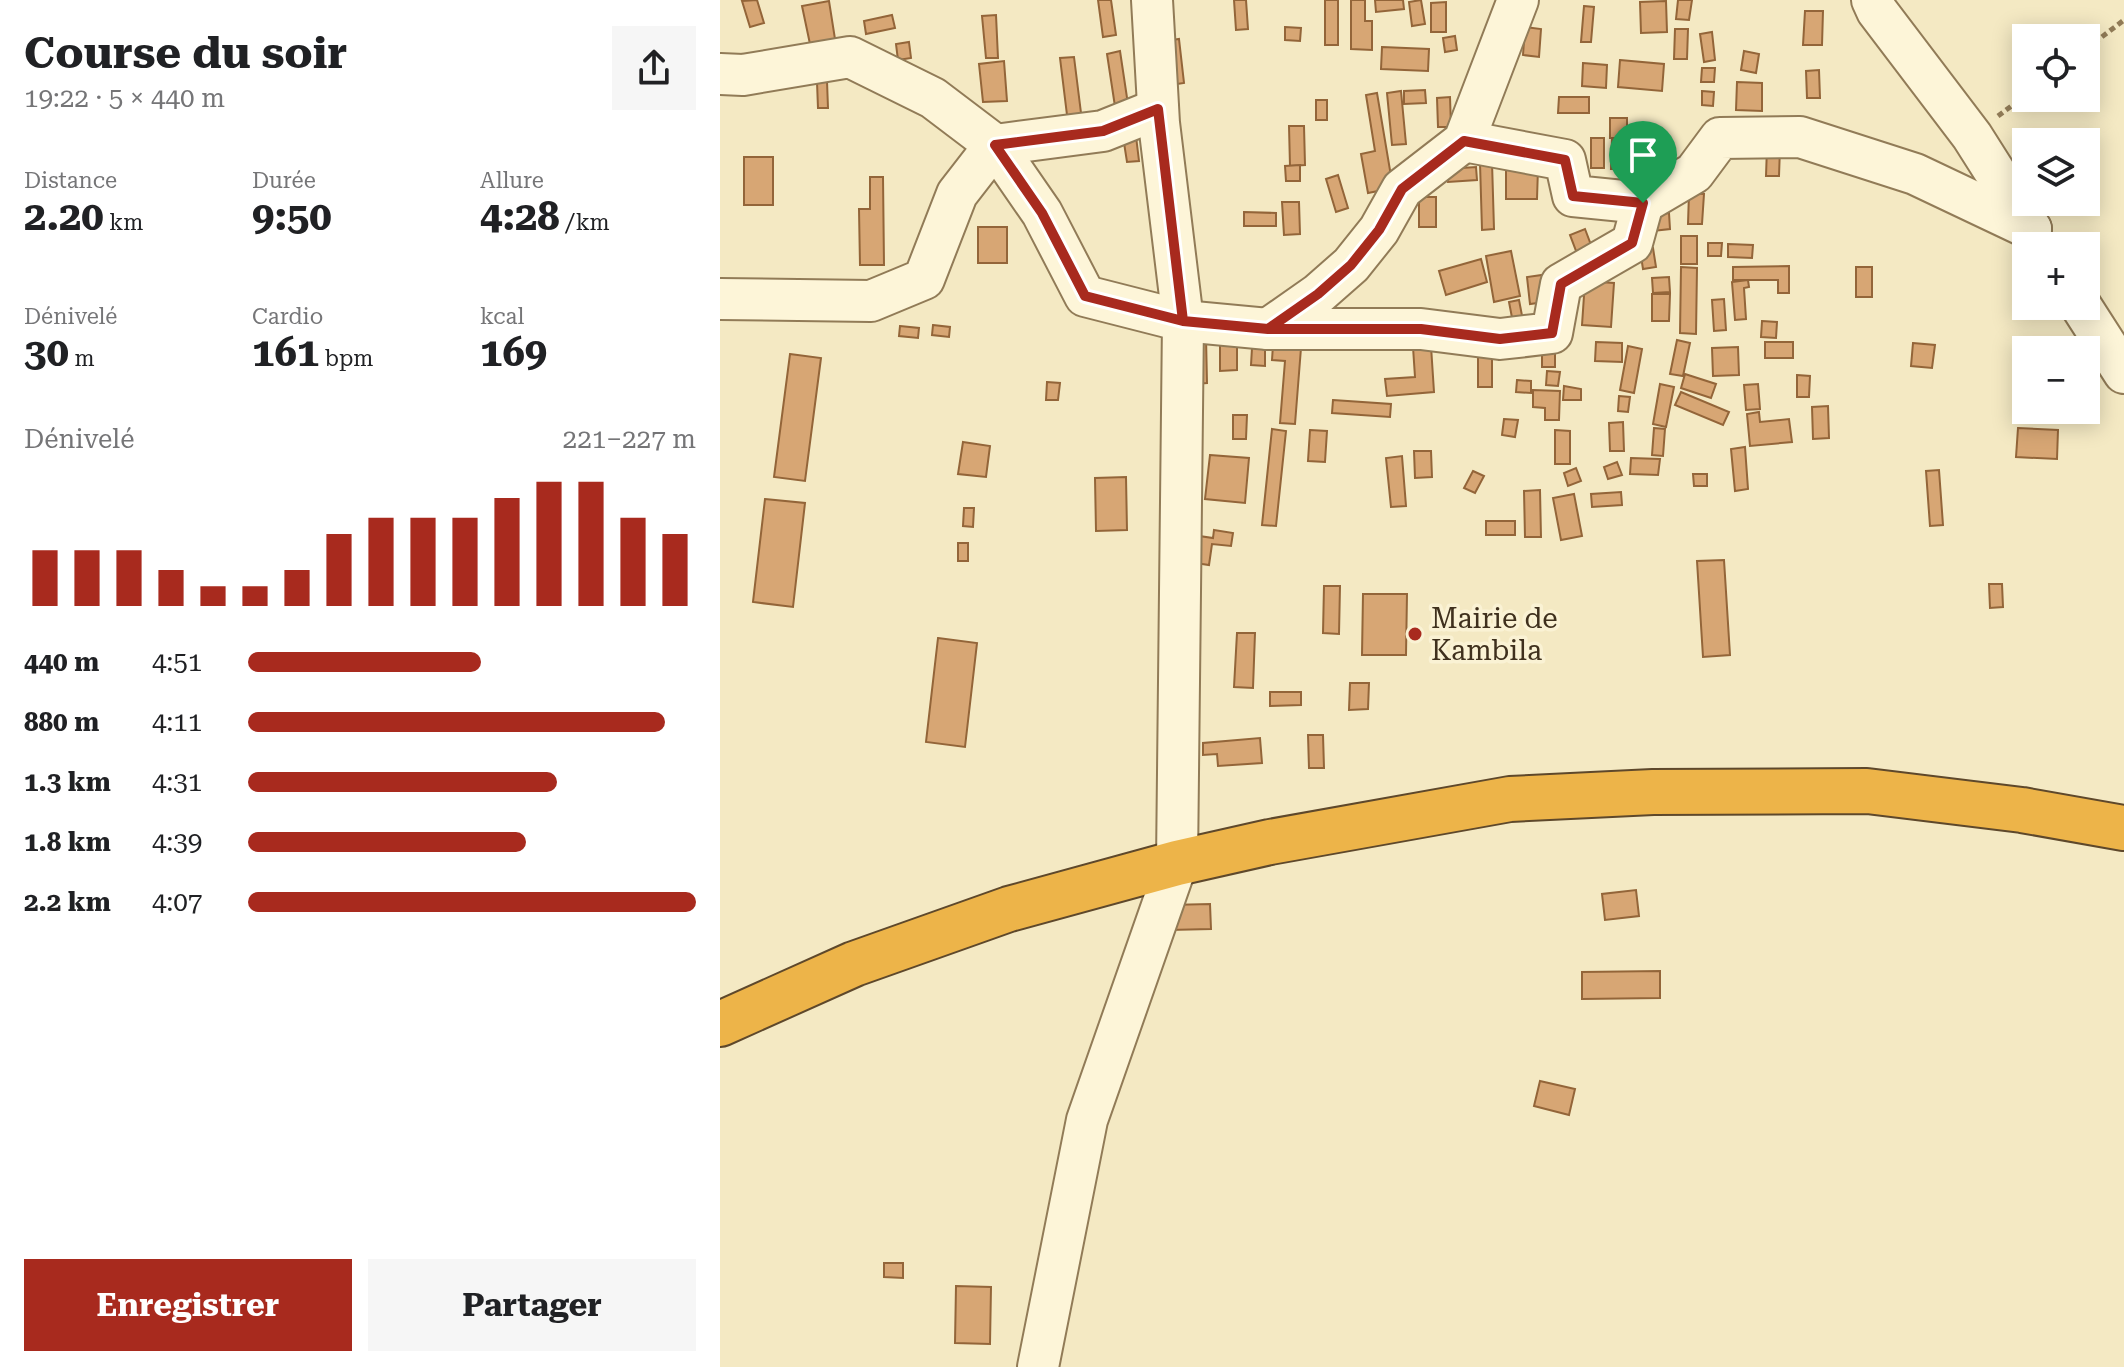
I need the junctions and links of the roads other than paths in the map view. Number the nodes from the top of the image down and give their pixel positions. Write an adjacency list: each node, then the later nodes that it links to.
1 (1152, 0): 5 (street)
2 (1518, 0): 6 (street)
3 (1872, 0): 10 (street)
4 (720, 74): 7 (street)
5 (1158, 109): 7 (street); 13 (street)
6 (1464, 141): 8 (street); 14 (street)
7 (995, 145): 11 (street); 13 (street)
8 (1643, 203): 9 (street); 14 (street)
9 (2027, 232)
10 (2034, 232)
11 (720, 299)
12 (2090, 320): 15 (street)
13 (1183, 321): 14 (street); 17 (street)
14 (1268, 329)
15 (2124, 373)
16 (2124, 828): 17 (highway)
17 (1177, 863): 18 (highway); 19 (street)
18 (720, 1024)
19 (1038, 1367)

